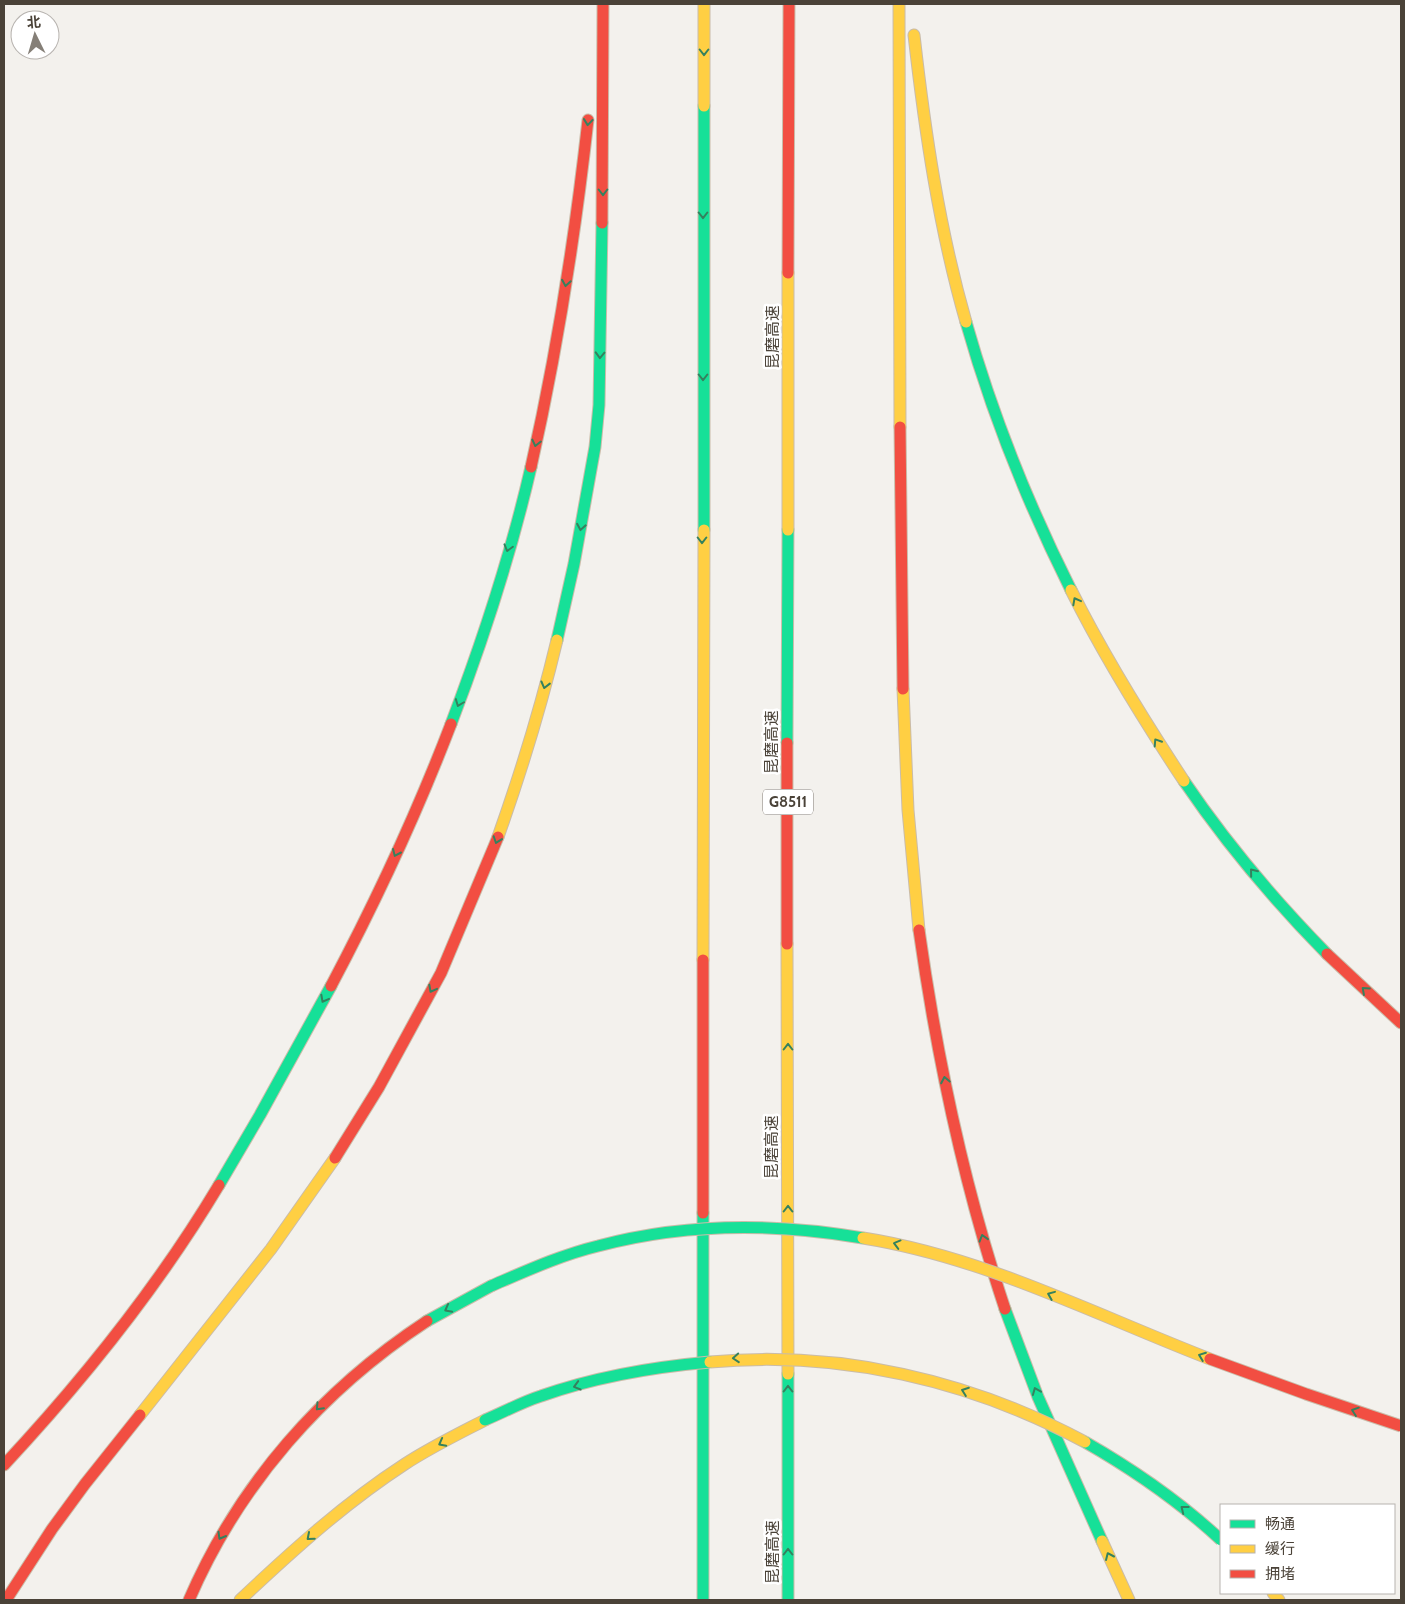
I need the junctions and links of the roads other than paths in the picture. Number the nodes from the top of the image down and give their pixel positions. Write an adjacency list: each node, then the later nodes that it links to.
1 (598, 4): 7 (highway)
2 (603, 4): 13 (highway, one-way to 13)
3 (704, 4): 16 (highway, one-way to 16)
4 (789, 4): 17 (highway, 昆磨高速 / G8511, one-way to 4)
5 (899, 4): 18 (highway, one-way to 5)
6 (913, 23): 9 (highway, one-way to 6)
7 (591, 89)
8 (589, 107): 11 (highway, one-way to 11)
9 (1401, 1023)
10 (1401, 1426): 14 (highway, one-way to 14, bridge)
11 (4, 1465)
12 (1220, 1539): 15 (highway, one-way to 15, bridge)
13 (6, 1600)
14 (189, 1600)
15 (240, 1600)
16 (703, 1600)
17 (788, 1600)
18 (1129, 1600)

